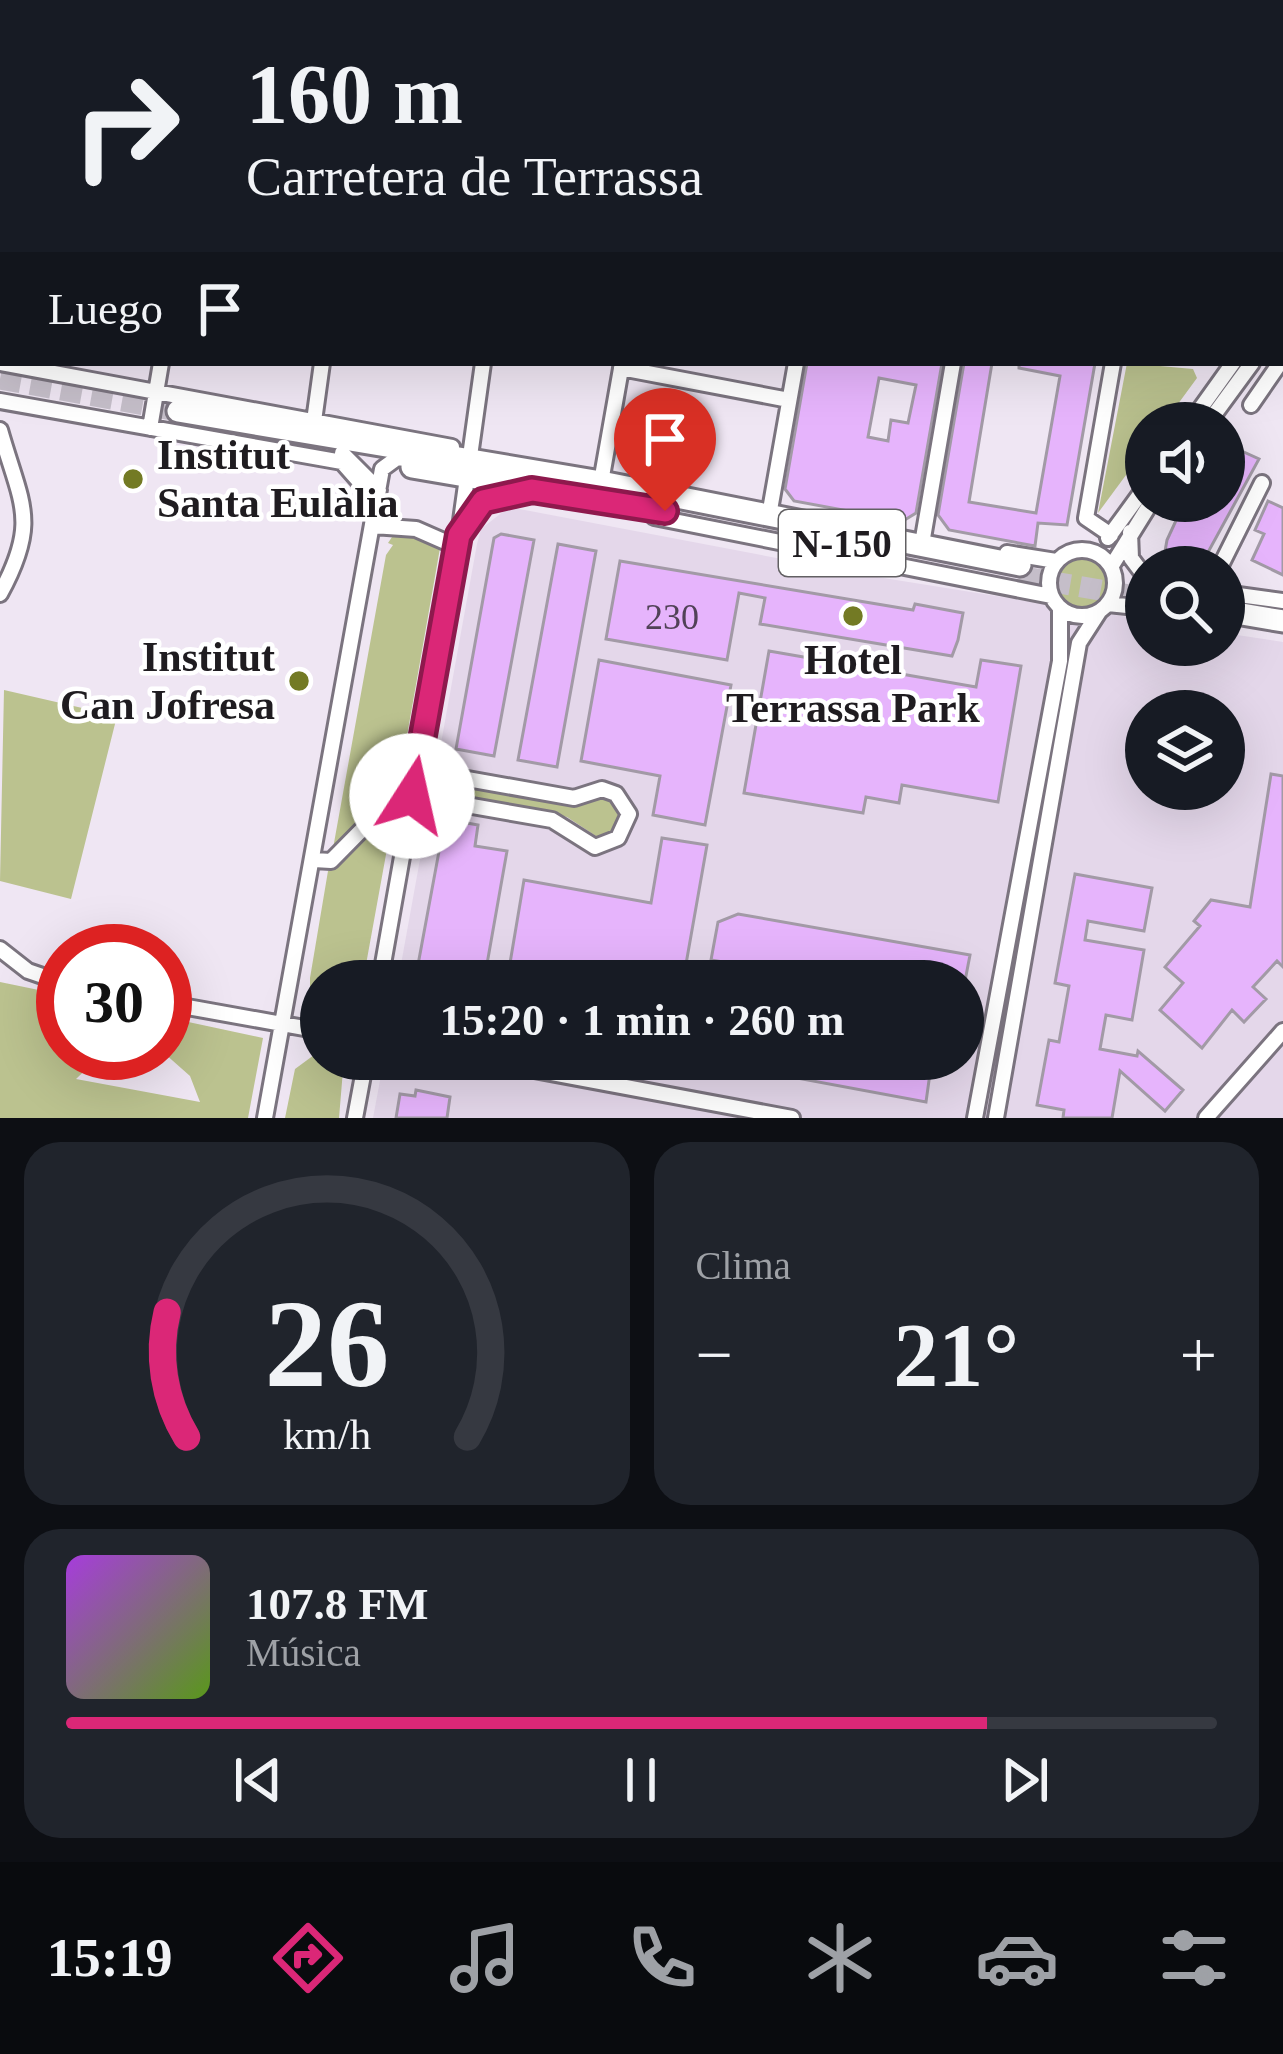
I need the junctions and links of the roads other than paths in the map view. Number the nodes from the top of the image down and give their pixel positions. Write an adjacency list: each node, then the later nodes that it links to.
1 (0, 116): 2 (street)
2 (0, 150)
3 (21, 366): 13 (street)
4 (159, 366): 13 (street)
5 (322, 366): 19 (street)
6 (482, 366): 23 (street)
7 (622, 366): 15 (street); 25 (street)
8 (795, 366): 15 (street)
9 (952, 366): 36 (street)
10 (1112, 366): 35 (street)
11 (1241, 366): 16 (street); 17 (street)
12 (1278, 366): 18 (street)
13 (155, 391): 19 (street); 20 (street)
14 (0, 400): 20 (street)
15 (789, 400): 30 (street)
16 (1209, 402)
17 (1220, 402)
18 (1251, 405)
19 (314, 421): 23 (street)
20 (150, 428): 33 (street)
21 (0, 430): 44 (street)
22 (342, 453): 23 (main road, N-150); 24 (main road, N-150); 27 (street)
23 (460, 459): 24 (main road, N-150); 25 (main road, N-150); 28 (main road, N-150); 37 (street)
24 (387, 462): 27 (street)
25 (601, 482): 29 (main road, N-150); 30 (street)
26 (1262, 483): 39 (street)
27 (379, 490): 33 (street)
28 (532, 490): 29 (main road, N-150); 37 (main road)
29 (627, 507): 46 (street)
30 (770, 510): 36 (street)
31 (1125, 515): 35 (street)
32 (1137, 522): 34 (street)
33 (373, 526): 37 (street); 56 (street)
34 (1130, 532): 38 (street); 42 (street)
35 (1111, 535): 40 (street)
36 (922, 538): 41 (street)
37 (458, 541): 54 (street)
38 (1131, 546)
39 (1230, 546)
40 (1089, 550): 41 (street); 42 (street)
41 (1056, 561): 46 (street)
42 (1112, 569): 43 (street); 49 (street)
43 (1125, 573)
44 (0, 593)
45 (1245, 599): 48 (street)
46 (1056, 602): 49 (street); 69 (street)
47 (1245, 602): 51 (main road)
48 (1283, 602)
49 (1103, 608): 50 (street); 70 (street)
50 (1125, 608)
51 (1283, 611)
52 (1245, 619): 53 (main road)
53 (1283, 625)
54 (417, 770): 55 (street); 55 (street)
55 (412, 796): 56 (street); 58 (street)
56 (314, 860): 61 (street)
57 (0, 949): 59 (street)
58 (384, 960)
59 (36, 974)
60 (192, 1008): 61 (street)
61 (284, 1024): 62 (street); 66 (street)
62 (300, 1027)
63 (1283, 1031): 71 (street)
64 (362, 1080): 67 (street)
65 (588, 1080): 68 (street)
66 (266, 1118)
67 (355, 1118)
68 (792, 1118)
69 (975, 1118)
70 (996, 1118)
71 (1206, 1118)

